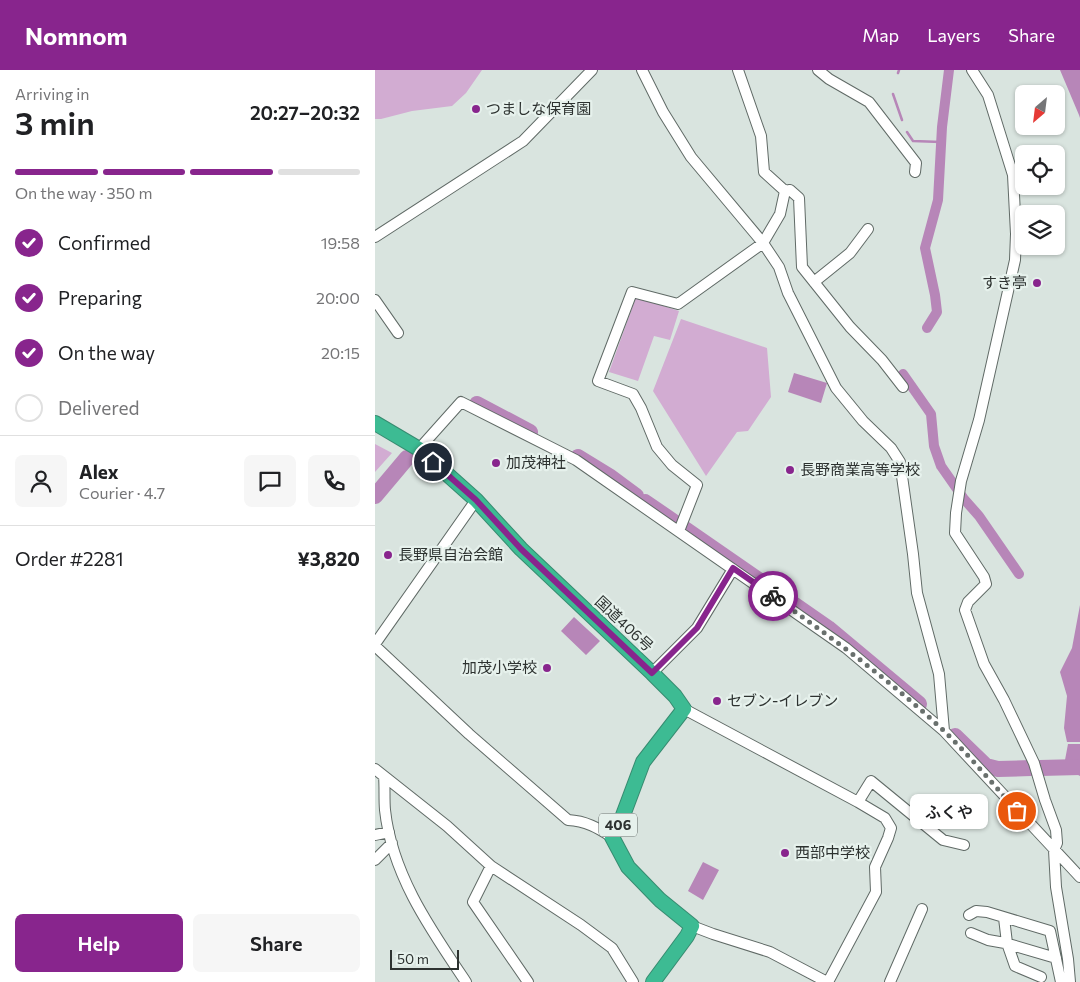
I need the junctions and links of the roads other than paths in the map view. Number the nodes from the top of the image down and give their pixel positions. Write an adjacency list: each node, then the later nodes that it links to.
1 (592, 70): 9 (street)
2 (642, 70): 10 (street)
3 (738, 70): 7 (street)
4 (818, 70): 6 (street)
5 (972, 70): 32 (street)
6 (915, 172)
7 (785, 191): 10 (street); 11 (street)
8 (869, 229): 11 (street)
9 (375, 237)
10 (763, 243): 18 (street); 23 (street)
11 (814, 282): 14 (street)
12 (376, 304): 13 (street)
13 (398, 333)
14 (903, 387)
15 (375, 423): 16 (highway, 国道406号)
16 (419, 449): 17 (highway, 国道406号); 18 (street)
17 (476, 500): 20 (street); 21 (highway, 国道406号)
18 (679, 531): 19 (street)
19 (733, 568): 21 (street); 23 (street)
20 (375, 645): 29 (street)
21 (652, 673): 22 (highway, 国道406号)
22 (684, 709): 26 (street); 29 (highway, 406)
23 (944, 731): 32 (street)
24 (375, 769): 25 (street)
25 (384, 776): 27 (street); 34 (street)
26 (858, 802): 31 (street); 48 (street)
27 (389, 832): 28 (street); 30 (street)
28 (375, 835)
29 (612, 837): 39 (highway, 406)
30 (392, 843): 33 (street); 44 (street)
31 (964, 845)
32 (1054, 850): 35 (street); 51 (street)
33 (375, 860)
34 (491, 866): 45 (street); 46 (street)
35 (1080, 877)
36 (922, 909): 49 (street)
37 (969, 915): 38 (street)
38 (1004, 918): 41 (street); 42 (street)
39 (692, 926): 47 (highway); 48 (street)
40 (971, 933): 41 (street)
41 (1007, 944): 42 (street); 43 (street)
42 (1057, 958): 50 (street)
43 (1041, 977)
44 (466, 982)
45 (528, 982)
46 (633, 982)
47 (653, 982)
48 (827, 982)
49 (890, 982)
50 (1061, 982)
51 (1069, 982)

